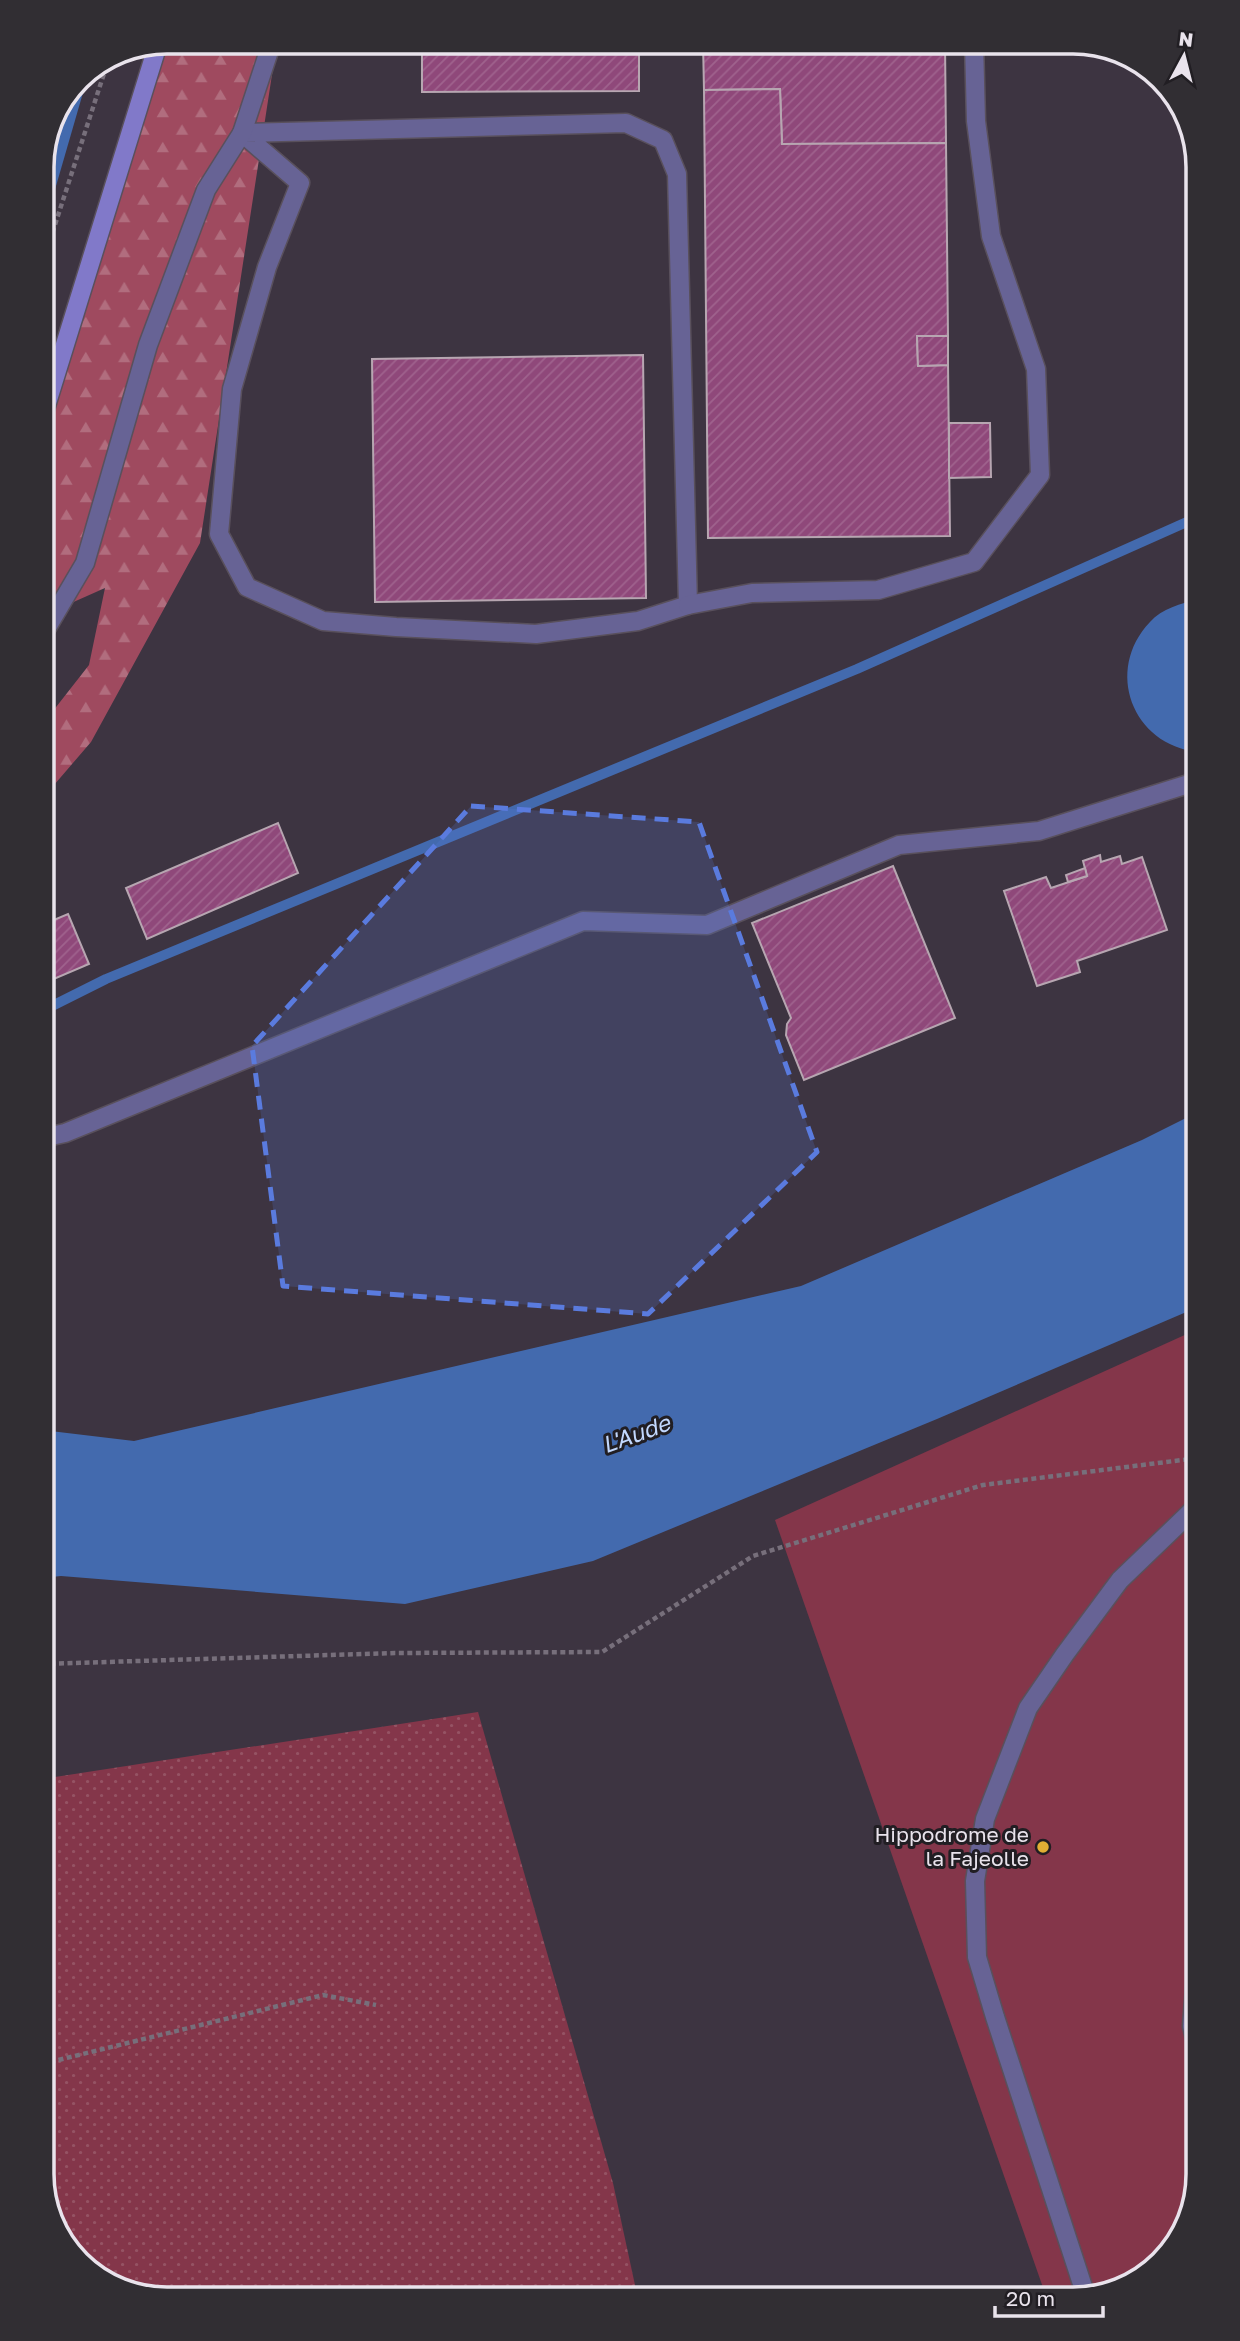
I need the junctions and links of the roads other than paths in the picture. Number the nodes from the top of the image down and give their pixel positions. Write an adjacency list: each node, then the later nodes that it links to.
1 (268, 54): 4 (lane)
2 (974, 54): 6 (lane)
3 (156, 55): 5 (main road)
4 (242, 133): 6 (lane); 6 (lane); 7 (lane)
5 (54, 381)
6 (688, 605)
7 (54, 616)
8 (1186, 785): 9 (lane)
9 (54, 1135)
10 (1186, 1517): 11 (lane)
11 (1083, 2286)

